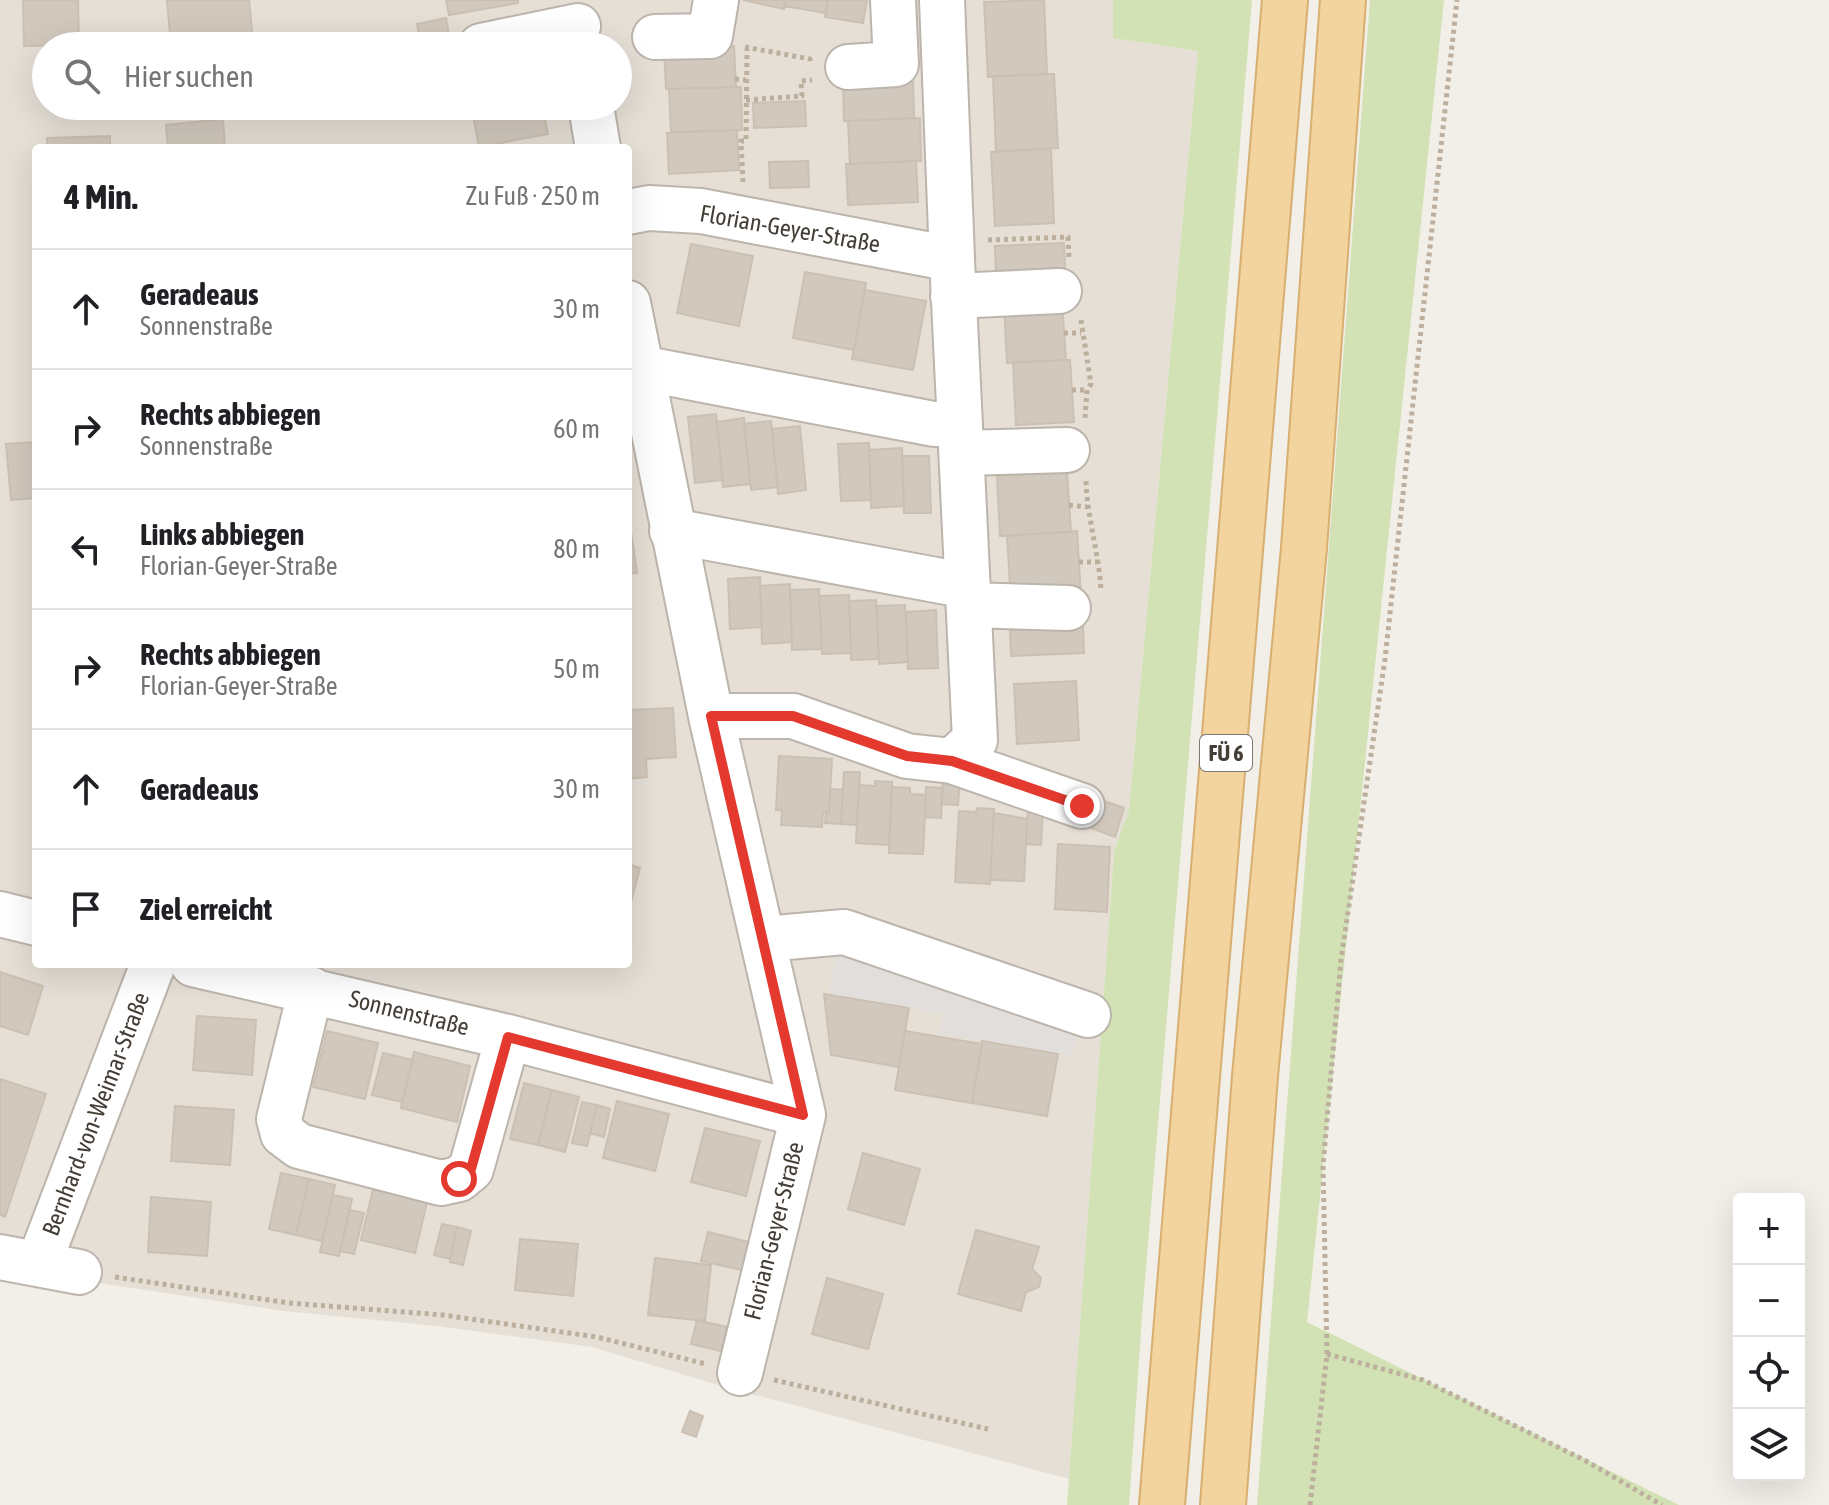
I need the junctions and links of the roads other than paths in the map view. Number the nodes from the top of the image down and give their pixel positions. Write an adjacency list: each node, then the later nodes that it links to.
1 (893, 0): 9 (street)
2 (942, 0): 13 (street)
3 (1285, 0): 36 (main road, FÜ 6)
4 (1343, 0): 37 (main road, FÜ 6)
5 (578, 24): 7 (street)
6 (724, 28): 8 (street)
7 (543, 32)
8 (655, 37)
9 (830, 74)
10 (593, 120): 11 (street)
11 (597, 144)
12 (632, 211): 13 (street, Florian-Geyer-Straße)
13 (952, 265): 14 (street, Florian-Geyer-Straße); 17 (street)
14 (1068, 302)
15 (632, 323): 16 (street, Florian-Geyer-Straße)
16 (641, 368): 17 (street); 19 (street, Florian-Geyer-Straße)
17 (961, 438): 18 (street); 20 (street)
18 (1079, 451)
19 (672, 531): 20 (street); 22 (street, Florian-Geyer-Straße)
20 (969, 596): 21 (street); 23 (street)
21 (1068, 608)
22 (711, 716): 23 (street); 27 (street, Florian-Geyer-Straße)
23 (952, 761): 24 (street)
24 (1082, 806)
25 (0, 914): 26 (street)
26 (32, 922)
27 (764, 939): 31 (street); 33 (street, Florian-Geyer-Straße)
28 (151, 968): 34 (street, Bernhard-von-Weimar-Straße)
29 (212, 968): 30 (street, Sonnenstraße)
30 (311, 989): 32 (street, Sonnenstraße); 32 (street)
31 (1088, 1015)
32 (508, 1037): 33 (street, Sonnenstraße)
33 (803, 1115): 35 (street, Florian-Geyer-Straße)
34 (39, 1264)
35 (740, 1373)
36 (1162, 1505)
37 (1223, 1505)

